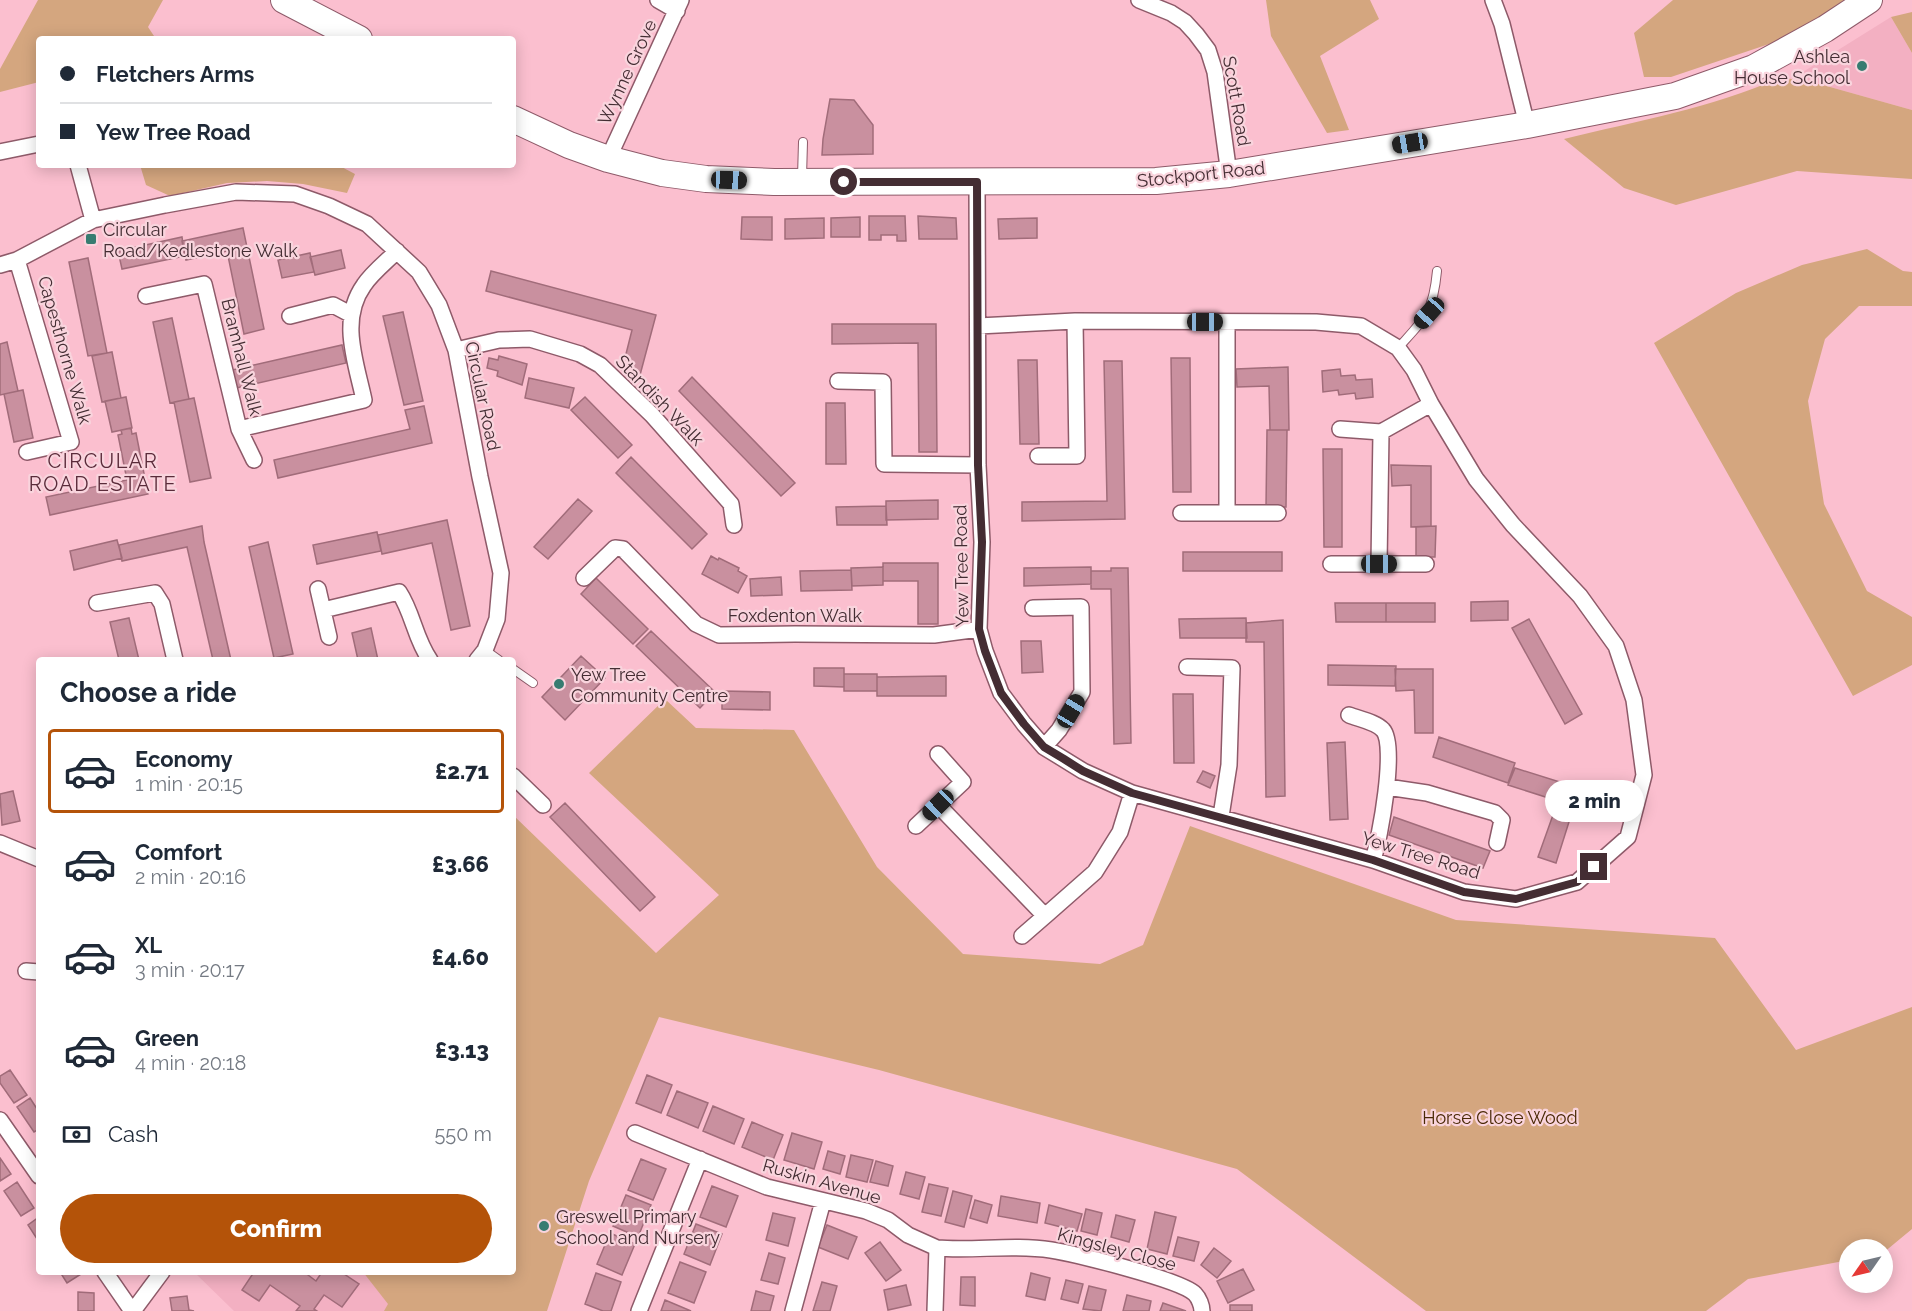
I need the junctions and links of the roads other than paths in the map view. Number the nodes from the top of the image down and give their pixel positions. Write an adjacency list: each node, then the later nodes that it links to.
1 (284, 0): 7 (highway)
2 (658, 0): 6 (street)
3 (1139, 0): 15 (street, Scott Road)
4 (1493, 0): 9 (street)
5 (1869, 0): 9 (highway, Stockport Road)
6 (679, 5): 13 (street, Wynne Grove)
7 (347, 36)
8 (516, 120): 13 (highway, Stockport Road)
9 (1527, 125): 15 (highway, Stockport Road)
10 (803, 142): 16 (lane)
11 (36, 145): 12 (street)
12 (0, 152)
13 (608, 159): 16 (highway, Stockport Road)
14 (79, 168): 18 (street)
15 (1229, 174): 17 (highway, Stockport Road)
16 (802, 182): 17 (highway, Stockport Road)
17 (977, 182): 28 (street, Yew Tree Road)
18 (93, 220): 19 (street, Circular Road); 20 (street, Circular Road)
19 (397, 251): 24 (street); 30 (street, Circular Road)
20 (17, 260): 21 (street, Circular Road); 36 (street, Capesthorne Walk)
21 (0, 266)
22 (1437, 271): 29 (lane)
23 (146, 296): 33 (street, Bramhall Walk)
24 (350, 314): 25 (street); 33 (street)
25 (290, 316)
26 (1075, 321): 27 (street, Yew Tree Road); 28 (street, Yew Tree Road); 37 (street)
27 (1227, 322): 29 (street, Yew Tree Road); 41 (street)
28 (978, 326): 39 (street, Yew Tree Road)
29 (1398, 348): 32 (street, Yew Tree Road)
30 (456, 350): 43 (street, Standish Walk); 54 (street, Circular Road)
31 (838, 381): 39 (street)
32 (1431, 404): 35 (street); 73 (street, Yew Tree Road)
33 (239, 429): 38 (street, Bramhall Walk)
34 (1340, 429): 35 (street)
35 (1380, 432): 45 (street)
36 (27, 452)
37 (1038, 456)
38 (254, 460)
39 (978, 465): 52 (street, Yew Tree Road)
40 (1181, 513): 41 (street)
41 (1227, 513): 42 (street)
42 (1278, 513)
43 (734, 525)
44 (1331, 564): 45 (street)
45 (1379, 564): 46 (street)
46 (1426, 564)
47 (584, 578): 52 (street, Foxdenton Walk)
48 (318, 589): 51 (street)
49 (98, 603): 55 (street)
50 (1033, 608): 61 (street)
51 (323, 610): 53 (street); 56 (street)
52 (979, 629): 61 (street, Yew Tree Road)
53 (329, 637)
54 (481, 655)
55 (174, 657)
56 (428, 657)
57 (1187, 667): 68 (street)
58 (516, 671): 59 (lane)
59 (533, 683)
60 (1349, 715): 64 (street)
61 (1044, 747): 65 (street, Yew Tree Road)
62 (938, 754): 67 (street)
63 (516, 779): 66 (street)
64 (1387, 787): 71 (street); 73 (street)
65 (1132, 793): 68 (street, Yew Tree Road); 74 (street)
66 (543, 805)
67 (938, 805): 69 (street); 74 (street)
68 (1221, 816): 73 (street, Yew Tree Road)
69 (916, 826)
70 (0, 843): 72 (street)
71 (1497, 843)
72 (36, 858)
73 (1373, 860)
74 (1045, 916): 75 (street)
75 (1022, 936)
76 (0, 1120): 79 (street)
77 (635, 1133): 78 (street, Ruskin Avenue)
78 (700, 1159): 80 (street, Ruskin Avenue); 85 (street)
79 (36, 1172)
80 (824, 1201): 81 (street, Ruskin Avenue); 86 (street)
81 (937, 1248): 87 (street); 88 (street, Kingsley Close)
82 (107, 1275): 84 (street)
83 (160, 1275): 84 (street)
84 (133, 1311)
85 (639, 1311)
86 (793, 1311)
87 (934, 1311)
88 (1202, 1311)

